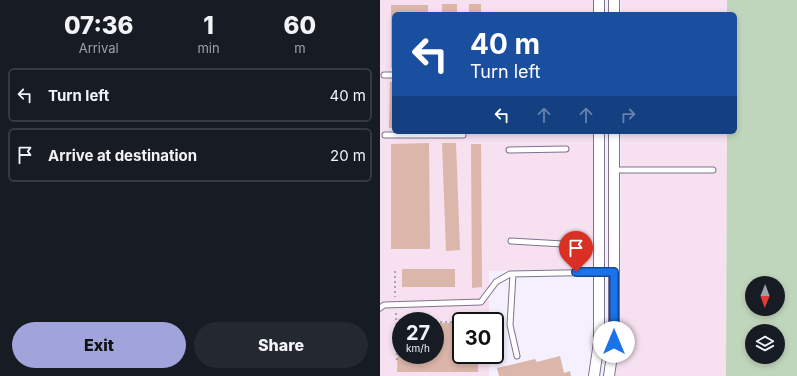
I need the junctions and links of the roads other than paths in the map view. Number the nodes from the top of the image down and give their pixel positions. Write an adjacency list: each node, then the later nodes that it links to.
1 (599, 0): 3 (street)
2 (614, 0): 4 (street)
3 (599, 12)
4 (614, 12)
5 (384, 75): 6 (lane)
6 (392, 75)
7 (599, 134): 17 (street)
8 (614, 134): 18 (street)
9 (385, 135): 10 (lane)
10 (463, 135)
11 (566, 149): 12 (lane)
12 (509, 150)
13 (620, 170): 14 (lane)
14 (713, 170)
15 (511, 241): 16 (lane)
16 (563, 244)
17 (599, 272): 18 (lane); 19 (lane); 22 (street)
18 (614, 272): 23 (street)
19 (513, 274): 20 (lane); 21 (lane)
20 (380, 308)
21 (517, 356)
22 (594, 376)
23 (609, 376)

